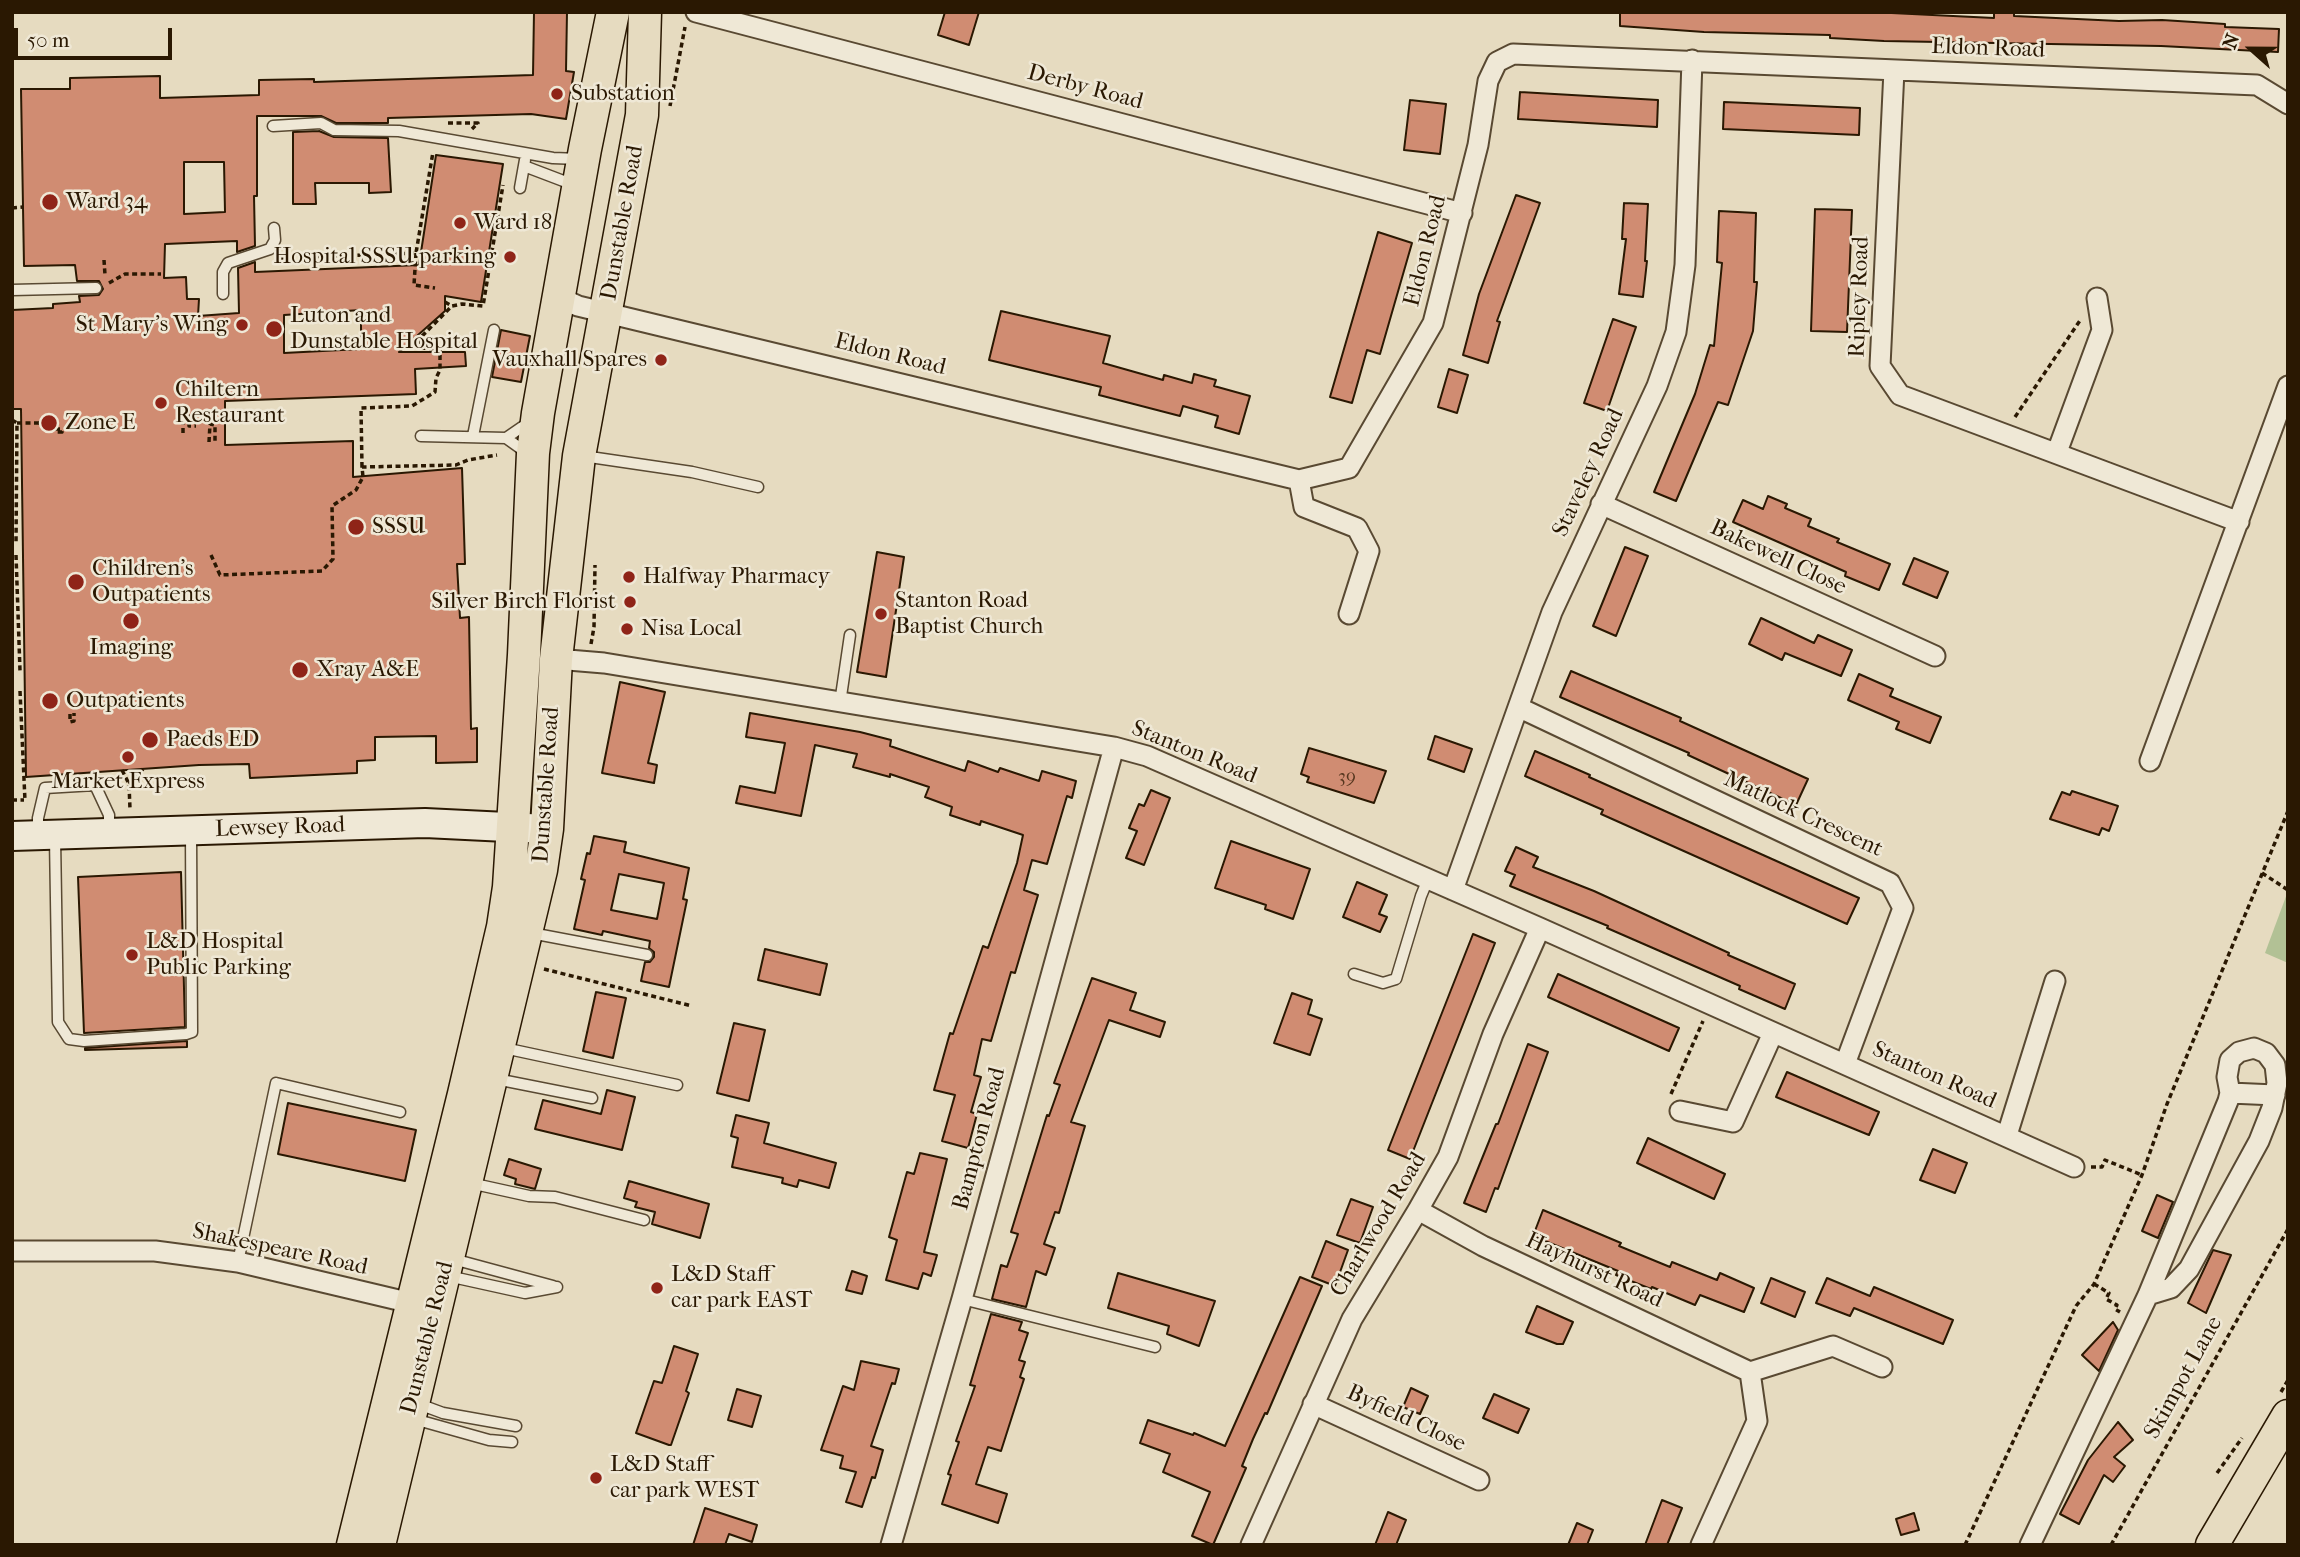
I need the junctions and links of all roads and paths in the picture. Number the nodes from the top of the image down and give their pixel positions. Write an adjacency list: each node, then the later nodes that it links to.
1 (612, 12): 12 (main road, Dunstable Road)
2 (645, 12): 33 (main road, Dunstable Road)
3 (691, 19): 7 (path); 18 (street, Derby Road)
4 (1692, 61): 5 (street, Eldon Road); 18 (street, Eldon Road); 50 (street, Staveley Road)
5 (1894, 70): 6 (street, Eldon Road); 40 (street, Ripley Road)
6 (2288, 104)
7 (668, 117)
8 (273, 125): 10 (lane)
9 (480, 135): 10 (path)
10 (461, 143): 11 (lane); 20 (path)
11 (526, 153): 12 (lane); 13 (lane)
12 (582, 165): 13 (lane); 25 (main road, Dunstable Road)
13 (524, 166): 15 (lane)
14 (505, 175): 32 (path)
15 (520, 188)
16 (23, 207): 17 (path)
17 (12, 208)
18 (1462, 213): 48 (street, Eldon Road)
19 (274, 228): 29 (lane)
20 (416, 253): 22 (path); 27 (path)
21 (104, 260): 24 (path)
22 (276, 262)
23 (161, 274): 24 (path)
24 (114, 281): 26 (path)
25 (560, 287): 33 (street, Eldon Road); 44 (main road, Dunstable Road)
26 (96, 288): 28 (lane)
27 (435, 288)
28 (12, 290)
29 (223, 294)
30 (445, 302): 32 (path)
31 (2098, 304): 40 (path); 45 (street)
32 (452, 306): 47 (path)
33 (607, 312): 46 (main road, Dunstable Road); 48 (street, Eldon Road)
34 (494, 330): 42 (lane)
35 (2288, 386): 51 (street)
36 (15, 421): 37 (path); 52 (path)
37 (40, 423)
38 (197, 426): 39 (path)
39 (183, 433)
40 (2003, 433): 45 (street, Ripley Road)
41 (421, 436): 42 (lane)
42 (473, 436): 43 (lane)
43 (506, 438): 44 (lane); 44 (lane)
44 (524, 446): 47 (path); 76 (main road, Dunstable Road)
45 (2057, 452): 51 (street, Ripley Road)
46 (579, 456): 49 (lane); 61 (main road, Dunstable Road)
47 (362, 467): 54 (path)
48 (1299, 480): 58 (street)
49 (758, 487)
50 (1601, 504): 60 (street, Bakewell Close); 66 (street, Staveley Road)
51 (2239, 522): 68 (street)
52 (16, 543)
53 (16, 555): 56 (path)
54 (211, 555)
55 (595, 558): 62 (path)
56 (17, 570): 57 (path); 63 (path)
57 (23, 570)
58 (1349, 614)
59 (849, 635): 65 (lane)
60 (1935, 656)
61 (556, 659): 62 (street, Stanton Road); 77 (main road, Dunstable Road)
62 (587, 661): 65 (street, Stanton Road)
63 (20, 671)
64 (20, 691): 73 (path)
65 (840, 703): 67 (street, Stanton Road)
66 (1520, 708): 82 (street, Staveley Road); 94 (street, Matlock Crescent)
67 (1114, 747): 81 (street, Stanton Road); 115 (street, Bampton Road)
68 (2150, 761)
69 (143, 769): 71 (path)
70 (121, 770): 71 (path)
71 (129, 784): 75 (path)
72 (12, 800): 73 (path)
73 (25, 800): 78 (path)
74 (2288, 811): 80 (path)
75 (120, 823): 78 (street, Lewsey Road); 78 (lane); 79 (street, Lewsey Road)
76 (512, 828): 77 (street, Lewsey Road); 79 (street, Lewsey Road); 116 (main road, Dunstable Road)
77 (547, 829): 85 (main road, Dunstable Road)
78 (33, 830): 79 (lane)
79 (191, 830)
80 (2262, 873): 83 (path); 104 (path)
81 (1428, 879): 82 (street, Stanton Road); 88 (lane)
82 (1453, 890): 84 (street, Stanton Road)
83 (2288, 890)
84 (1540, 928): 92 (street, Stanton Road); 106 (street, Charlwood Road)
85 (527, 932): 86 (lane); 93 (main road, Dunstable Road)
86 (647, 955)
87 (536, 967): 90 (path)
88 (1354, 974)
89 (2055, 981): 102 (street)
90 (692, 1006)
91 (1708, 1010): 100 (path)
92 (1773, 1033): 94 (street, Stanton Road); 100 (street)
93 (500, 1048): 95 (main road, Dunstable Road); 96 (lane)
94 (1846, 1064): 102 (street, Stanton Road)
95 (492, 1078): 99 (lane); 105 (main road, Dunstable Road)
96 (677, 1084)
97 (2230, 1093): 98 (street); 98 (street); 114 (street)
98 (2275, 1095): 114 (street)
99 (592, 1098)
100 (1681, 1111)
101 (400, 1112): 110 (lane)
102 (2007, 1135): 103 (street, Stanton Road)
103 (2074, 1167): 104 (path)
104 (2142, 1175): 112 (path)
105 (468, 1182): 107 (lane); 111 (main road, Dunstable Road)
106 (1418, 1210): 119 (street, Hayhurst Road); 120 (street, Charlwood Road)
107 (643, 1220)
108 (2288, 1229): 133 (path, Skimpot Lane)
109 (12, 1251): 110 (street, Shakespeare Road)
110 (238, 1262): 116 (street, Shakespeare Road)
111 (446, 1266): 111 (lane); 121 (main road, Dunstable Road)
112 (2094, 1284): 113 (path); 131 (path)
113 (2109, 1293)
114 (2148, 1295): 132 (street)
115 (962, 1299): 117 (lane); 128 (street, Bampton Road)
116 (411, 1303): 126 (main road, Dunstable Road)
117 (1155, 1347)
118 (1882, 1367): 119 (street)
119 (1751, 1372): 130 (street)
120 (1313, 1404): 125 (street, Byfield Close); 129 (street, Charlwood Road)
121 (411, 1410): 123 (lane); 124 (lane); 127 (main road, Dunstable Road)
122 (2288, 1416): 134 (main road)
123 (516, 1426)
124 (512, 1442)
125 (1479, 1480)
126 (353, 1545)
127 (379, 1545)
128 (891, 1545)
129 (1251, 1545)
130 (1701, 1545)
131 (1965, 1545)
132 (2030, 1545)
133 (2111, 1545)
134 (2212, 1545)

